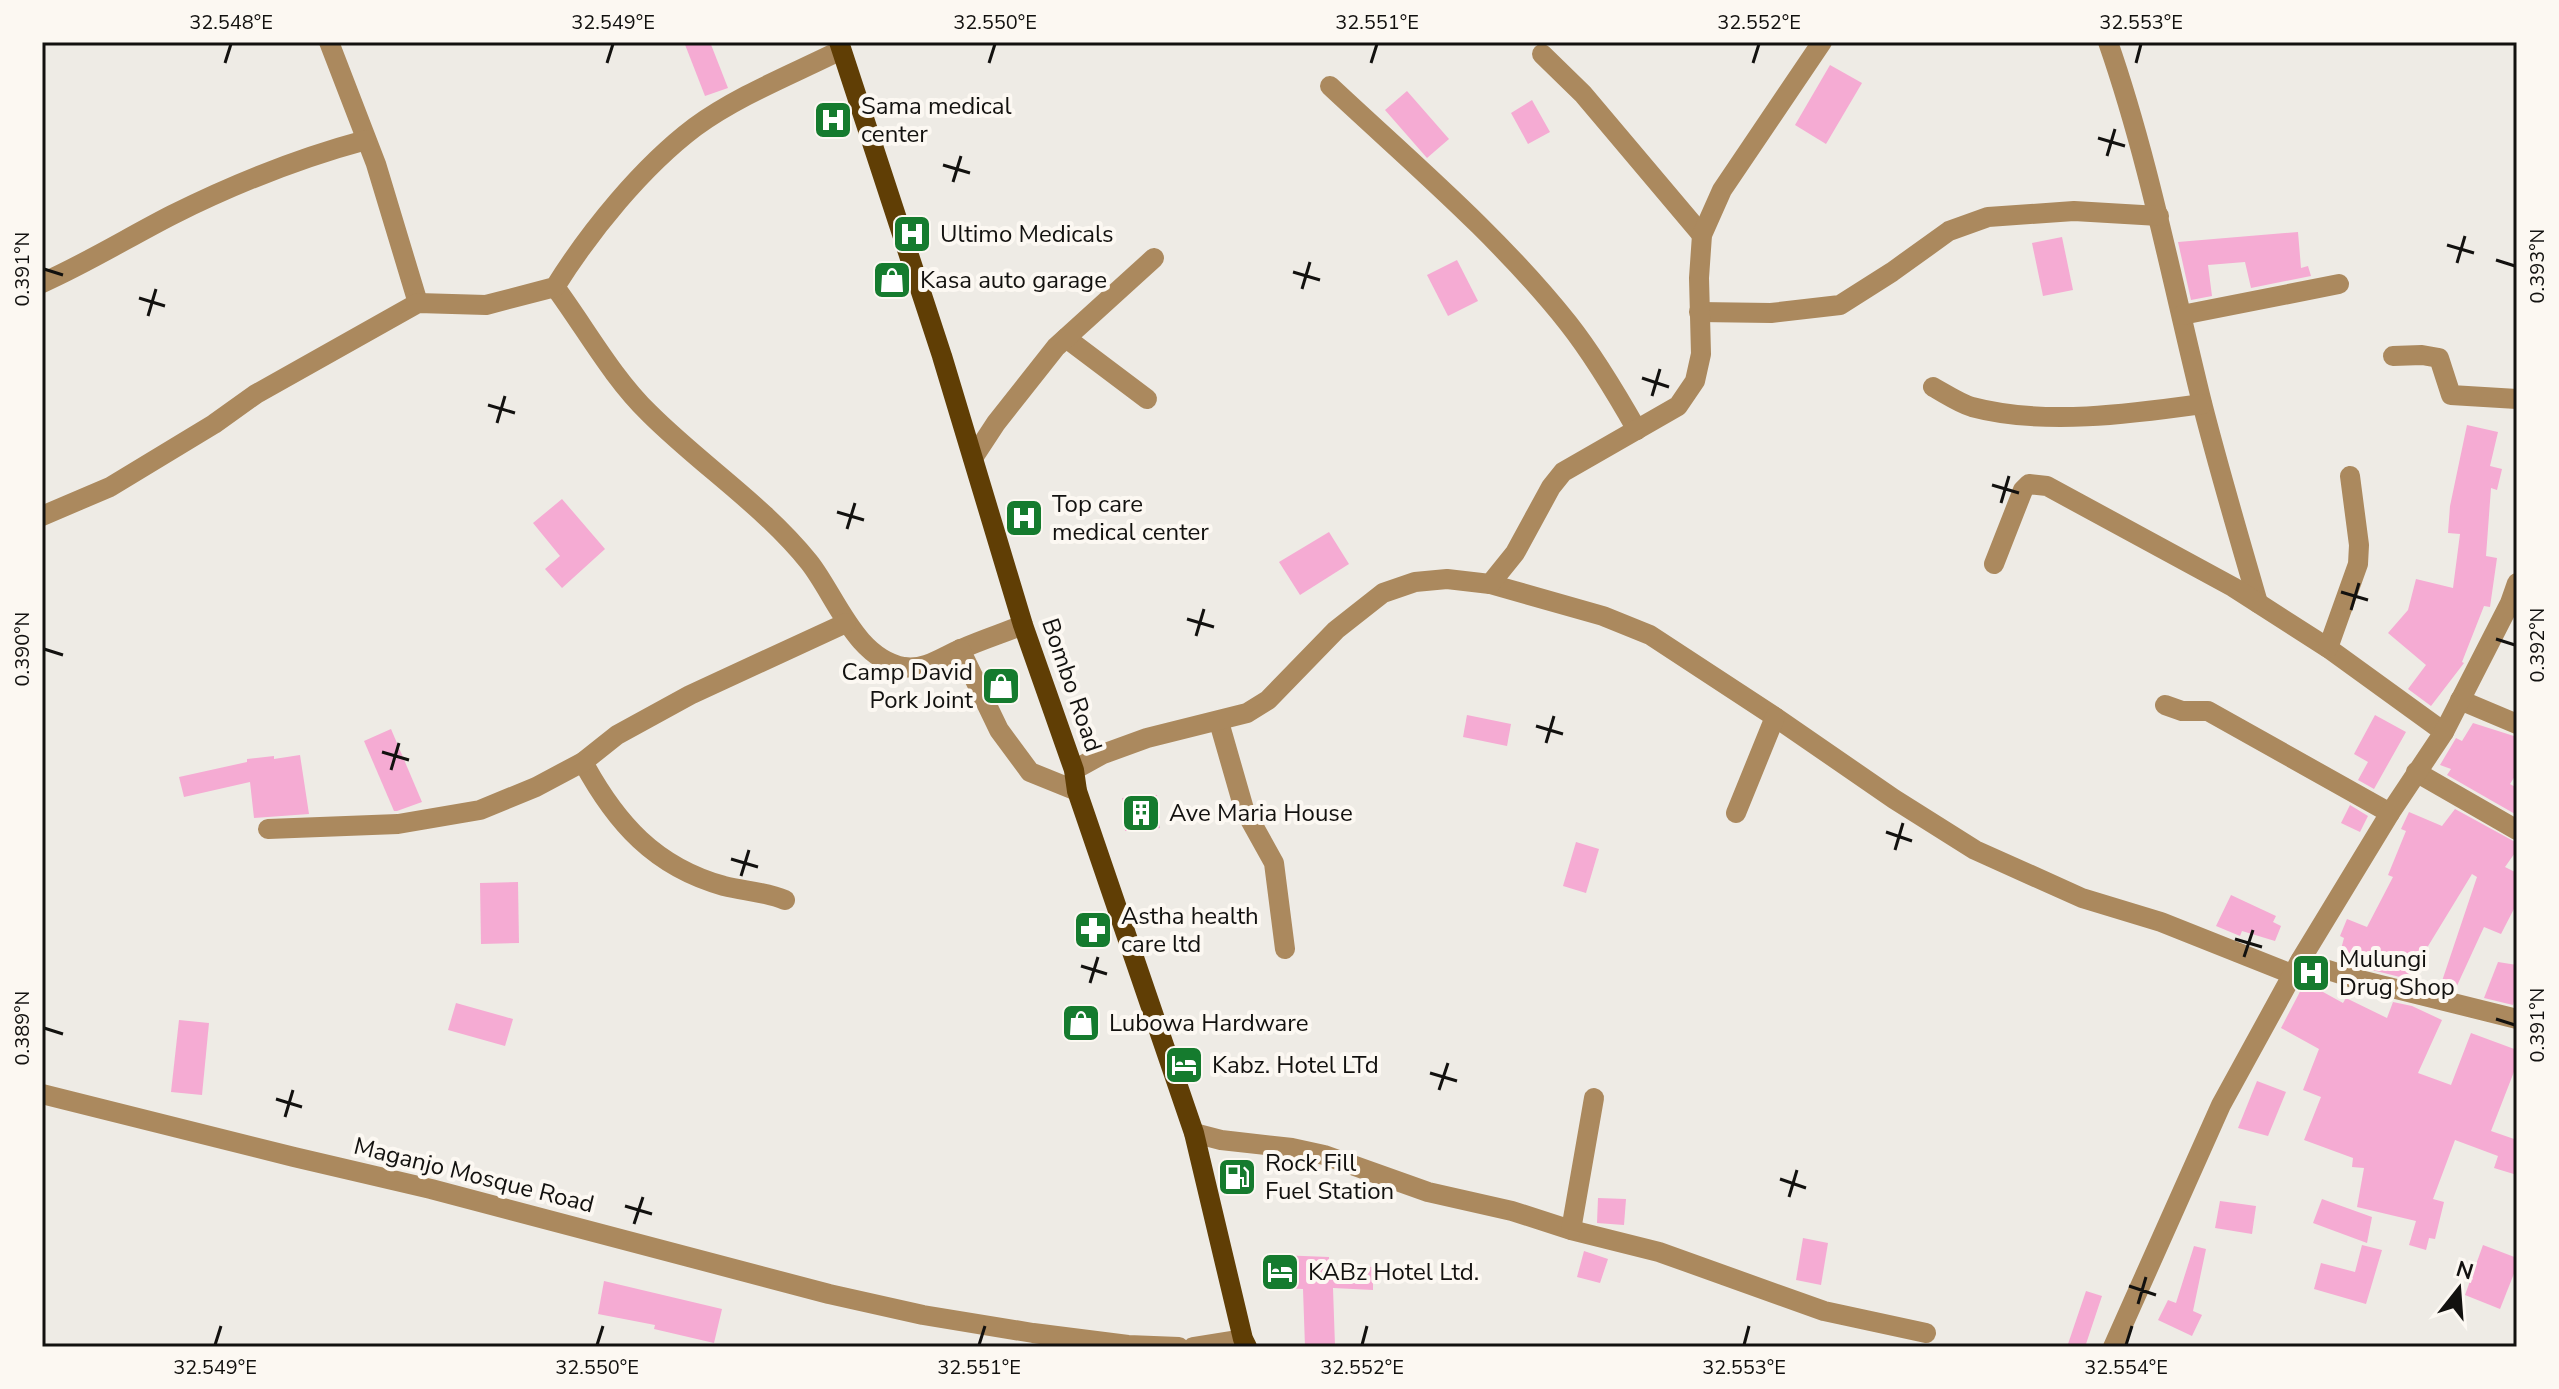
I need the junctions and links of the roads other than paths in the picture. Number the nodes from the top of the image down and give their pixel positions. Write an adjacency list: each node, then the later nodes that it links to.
1 (329, 42): 7 (street)
2 (1822, 42): 9 (street)
3 (2108, 42): 8 (street)
4 (840, 46): 13 (street); 24 (main road, Bombo Road)
5 (1542, 54): 9 (street)
6 (1330, 86): 23 (street)
7 (366, 140): 11 (street); 14 (street)
8 (2159, 216): 15 (street); 16 (street)
9 (1702, 235): 15 (street)
10 (1154, 258): 17 (street)
11 (42, 283)
12 (2339, 284): 16 (street)
13 (555, 287): 14 (street); 31 (street)
14 (418, 303): 26 (street)
15 (1699, 312): 23 (street)
16 (2182, 315): 22 (street)
17 (1066, 338): 20 (street); 24 (street)
18 (2393, 356): 21 (street)
19 (1933, 387): 22 (street)
20 (1147, 399)
21 (2517, 399)
22 (2202, 404): 30 (street)
23 (1637, 430): 29 (street)
24 (973, 458): 32 (main road, Bombo Road)
25 (2350, 476): 33 (street)
26 (42, 516)
27 (1994, 564): 30 (street)
28 (2517, 583): 35 (street)
29 (1490, 584): 37 (street); 38 (street)
30 (2258, 603): 33 (street)
31 (846, 623): 34 (street); 41 (street)
32 (1023, 625): 34 (street); 43 (main road, Bombo Road)
33 (2328, 648): 40 (street)
34 (960, 649): 43 (street)
35 (2460, 700): 39 (street); 40 (street)
36 (2165, 705): 45 (street)
37 (1775, 717): 44 (street); 50 (street)
38 (1219, 722): 43 (street); 49 (street)
39 (2517, 724)
40 (2444, 732): 42 (street)
41 (583, 762): 46 (street); 48 (street)
42 (2416, 772): 45 (street); 47 (street)
43 (1075, 780): 54 (main road, Bombo Road)
44 (1736, 813)
45 (2390, 813): 50 (street)
46 (268, 829)
47 (2517, 830)
48 (785, 900)
49 (1285, 949)
50 (2297, 968): 51 (street); 61 (street)
51 (2517, 1019)
52 (42, 1094): 58 (street, Maganjo Mosque Road)
53 (1594, 1098): 55 (street)
54 (1194, 1133): 55 (street); 57 (main road, Bombo Road)
55 (1571, 1230): 56 (street)
56 (1926, 1333)
57 (1245, 1343): 60 (street)
58 (1127, 1346): 59 (street, Maganjo Mosque Road)
59 (1179, 1347)
60 (1193, 1347)
61 (2113, 1347)

